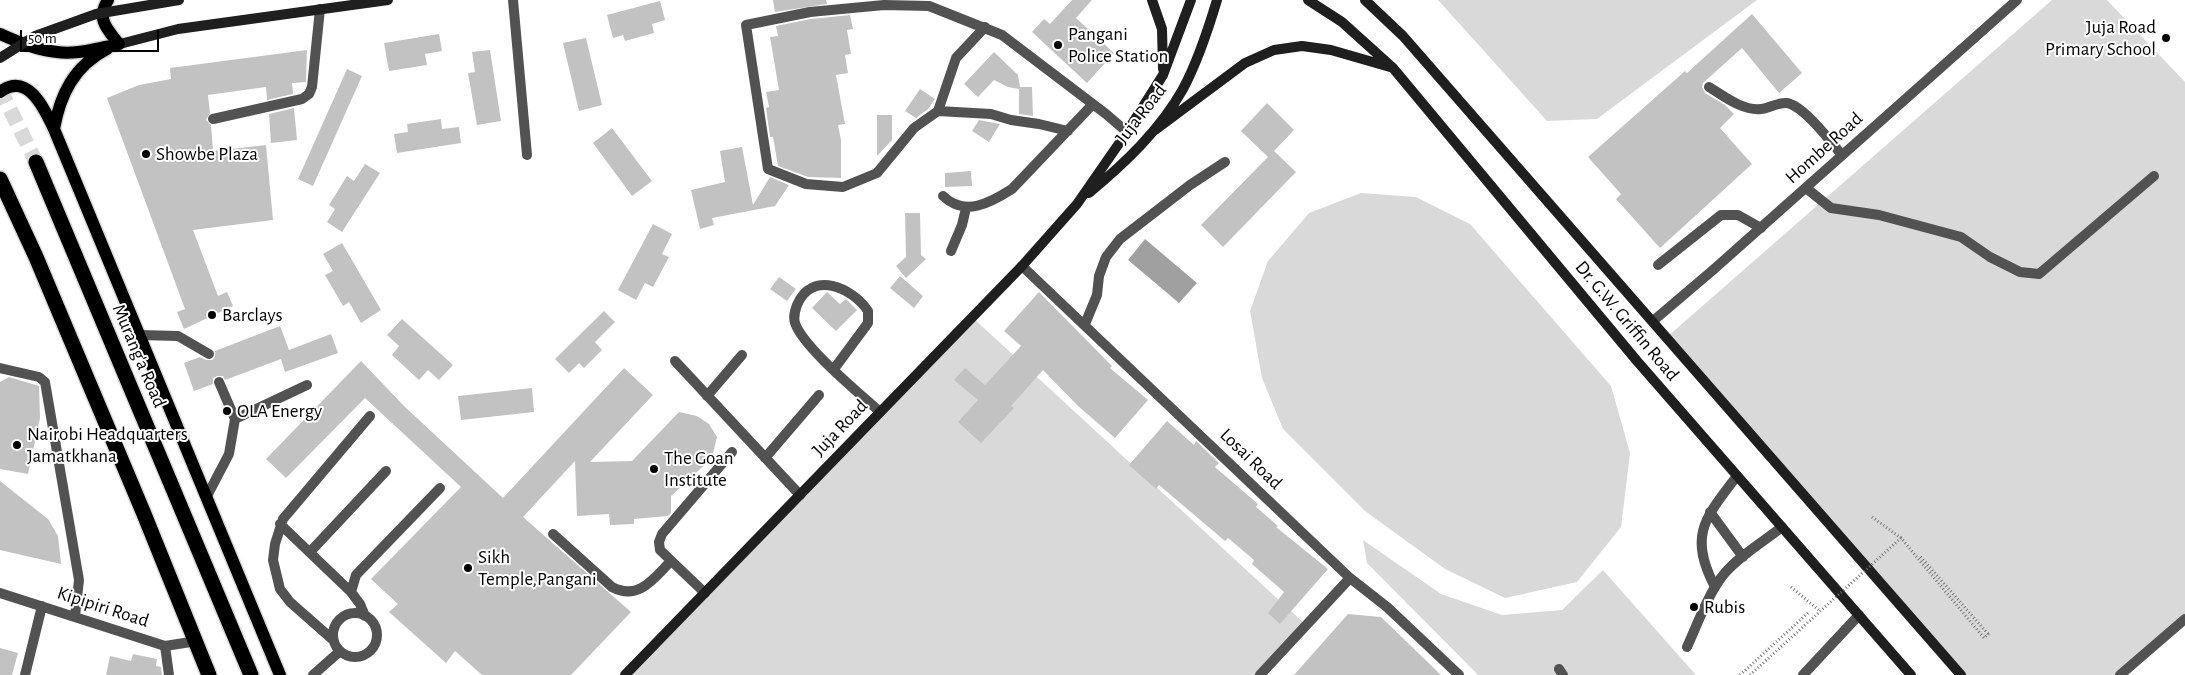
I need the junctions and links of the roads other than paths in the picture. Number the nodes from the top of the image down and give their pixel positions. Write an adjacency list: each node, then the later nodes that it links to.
1 (108, 0): 14 (main road)
2 (179, 0): 15 (main road, bridge)
3 (388, 0): 11 (main road)
4 (513, 0): 27 (street)
5 (1152, 0): 17 (main road)
6 (1191, 0): 17 (main road, Juja Road)
7 (1217, 0): 24 (main road, Juja Road)
8 (1308, 0): 16 (main road, Dr. G.W. Griffin Road)
9 (2017, 0): 28 (street, Hombe Road)
10 (1367, 1): 41 (main road, Dr. G.W. Griffin Road)
11 (320, 9): 14 (main road); 22 (street)
12 (985, 27): 20 (street); 21 (street); 21 (street)
13 (0, 34): 14 (main road)
14 (118, 44): 23 (main road)
15 (0, 58)
16 (1393, 68): 24 (main road); 59 (main road, Dr. G.W. Griffin Road)
17 (1163, 75): 26 (main road, Juja Road)
18 (1709, 87): 28 (street)
19 (0, 92): 23 (main road)
20 (1093, 104): 25 (street); 26 (street)
21 (938, 111): 25 (street)
22 (213, 119)
23 (54, 129): 43 (main road)
24 (1155, 130): 35 (main road, Juja Road)
25 (1068, 131): 36 (street)
26 (1127, 132): 35 (main road, Juja Road)
27 (527, 155)
28 (1842, 155): 33 (street, Hombe Road)
29 (36, 162): 88 (highway, Murang'a Road)
30 (1225, 162): 42 (street)
31 (2154, 176): 33 (street)
32 (0, 179): 81 (highway)
33 (1806, 188): 37 (street, Hombe Road)
34 (943, 196): 36 (street)
35 (1077, 204): 40 (main road, Juja Road)
36 (966, 208): 38 (street)
37 (1761, 228): 39 (street); 41 (street, Hombe Road)
38 (951, 251)
39 (1658, 265)
40 (1022, 266): 42 (street, Losai Road); 53 (main road, Juja Road)
41 (1653, 321): 96 (main road, Dr. G.W. Griffin Road)
42 (1085, 324): 70 (street, Losai Road)
43 (139, 335): 44 (street); 62 (main road)
44 (209, 354)
45 (742, 355): 52 (street)
46 (675, 361): 52 (street)
47 (0, 368): 76 (street)
48 (834, 369): 48 (street); 53 (street)
49 (219, 382): 55 (street)
50 (307, 385): 55 (street)
51 (819, 395): 57 (street)
52 (707, 396): 57 (street)
53 (880, 412): 61 (main road, Juja Road)
54 (370, 416): 64 (street)
55 (235, 418): 62 (street)
56 (732, 452): 69 (street)
57 (765, 458): 61 (street)
58 (386, 471): 67 (street)
59 (1737, 476): 63 (street); 65 (main road, Dr. G.W. Griffin Road)
60 (440, 488): 73 (street)
61 (800, 495): 74 (main road, Juja Road)
62 (206, 498): 89 (main road)
63 (1710, 512): 68 (street); 71 (street)
64 (280, 524): 67 (street); 80 (street)
65 (1782, 527): 68 (street); 78 (main road, Dr. G.W. Griffin Road)
66 (553, 534): 69 (street)
67 (310, 552): 73 (street)
68 (1744, 557): 71 (street)
69 (670, 561): 74 (street)
70 (1350, 578): 92 (street); 93 (street, Losai Road)
71 (1715, 587): 83 (street)
72 (0, 592): 75 (street, Kipipiri Road)
73 (351, 592): 77 (street)
74 (704, 593): 91 (main road, Juja Road)
75 (42, 606): 76 (street, Kipipiri Road); 85 (street)
76 (76, 616): 82 (street, Kipipiri Road)
77 (365, 616): 80 (street); 84 (street)
78 (1859, 616): 94 (street); 95 (main road, Dr. G.W. Griffin Road)
79 (2185, 619): 97 (street)
80 (332, 639): 84 (street)
81 (196, 641): 82 (street, Kipipiri Road); 87 (highway)
82 (165, 646): 86 (street)
83 (1687, 647)
84 (339, 652): 90 (street)
85 (26, 675)
86 (169, 675)
87 (209, 675)
88 (251, 675)
89 (280, 675)
90 (313, 675)
91 (625, 675)
92 (1260, 675)
93 (1459, 675)
94 (1804, 675)
95 (1911, 675)
96 (1961, 675)
97 (2120, 675)

